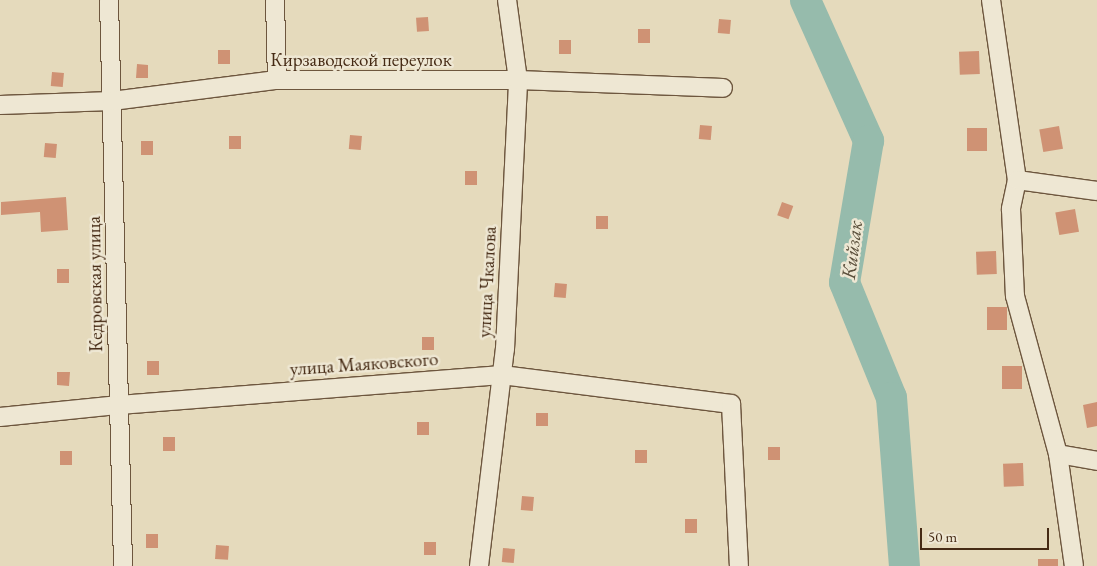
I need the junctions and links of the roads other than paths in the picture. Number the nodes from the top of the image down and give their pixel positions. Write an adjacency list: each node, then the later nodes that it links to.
1 (109, 0): 8 (street, Кедровская улица)
2 (275, 0): 5 (street)
3 (507, 0): 6 (street, улица Чкалова)
4 (991, 0): 10 (street)
5 (277, 80): 6 (street, Кирзаводской переулок); 8 (street, Кирзаводской переулок)
6 (518, 80): 7 (street, Кирзаводской переулок); 12 (street, улица Чкалова)
7 (723, 88)
8 (112, 101): 9 (street, Кирзаводской переулок); 13 (street, Кедровская улица)
9 (0, 105)
10 (1017, 180): 11 (street); 15 (street)
11 (1097, 191)
12 (502, 375): 13 (street, улица Маяковского); 18 (street, улица Чкалова); 19 (street, улица Маяковского)
13 (119, 405): 14 (street, улица Маяковского); 17 (street, Кедровская улица)
14 (0, 417)
15 (1058, 454): 16 (street); 20 (street)
16 (1097, 461)
17 (123, 566)
18 (479, 566)
19 (739, 566)
20 (1074, 566)

